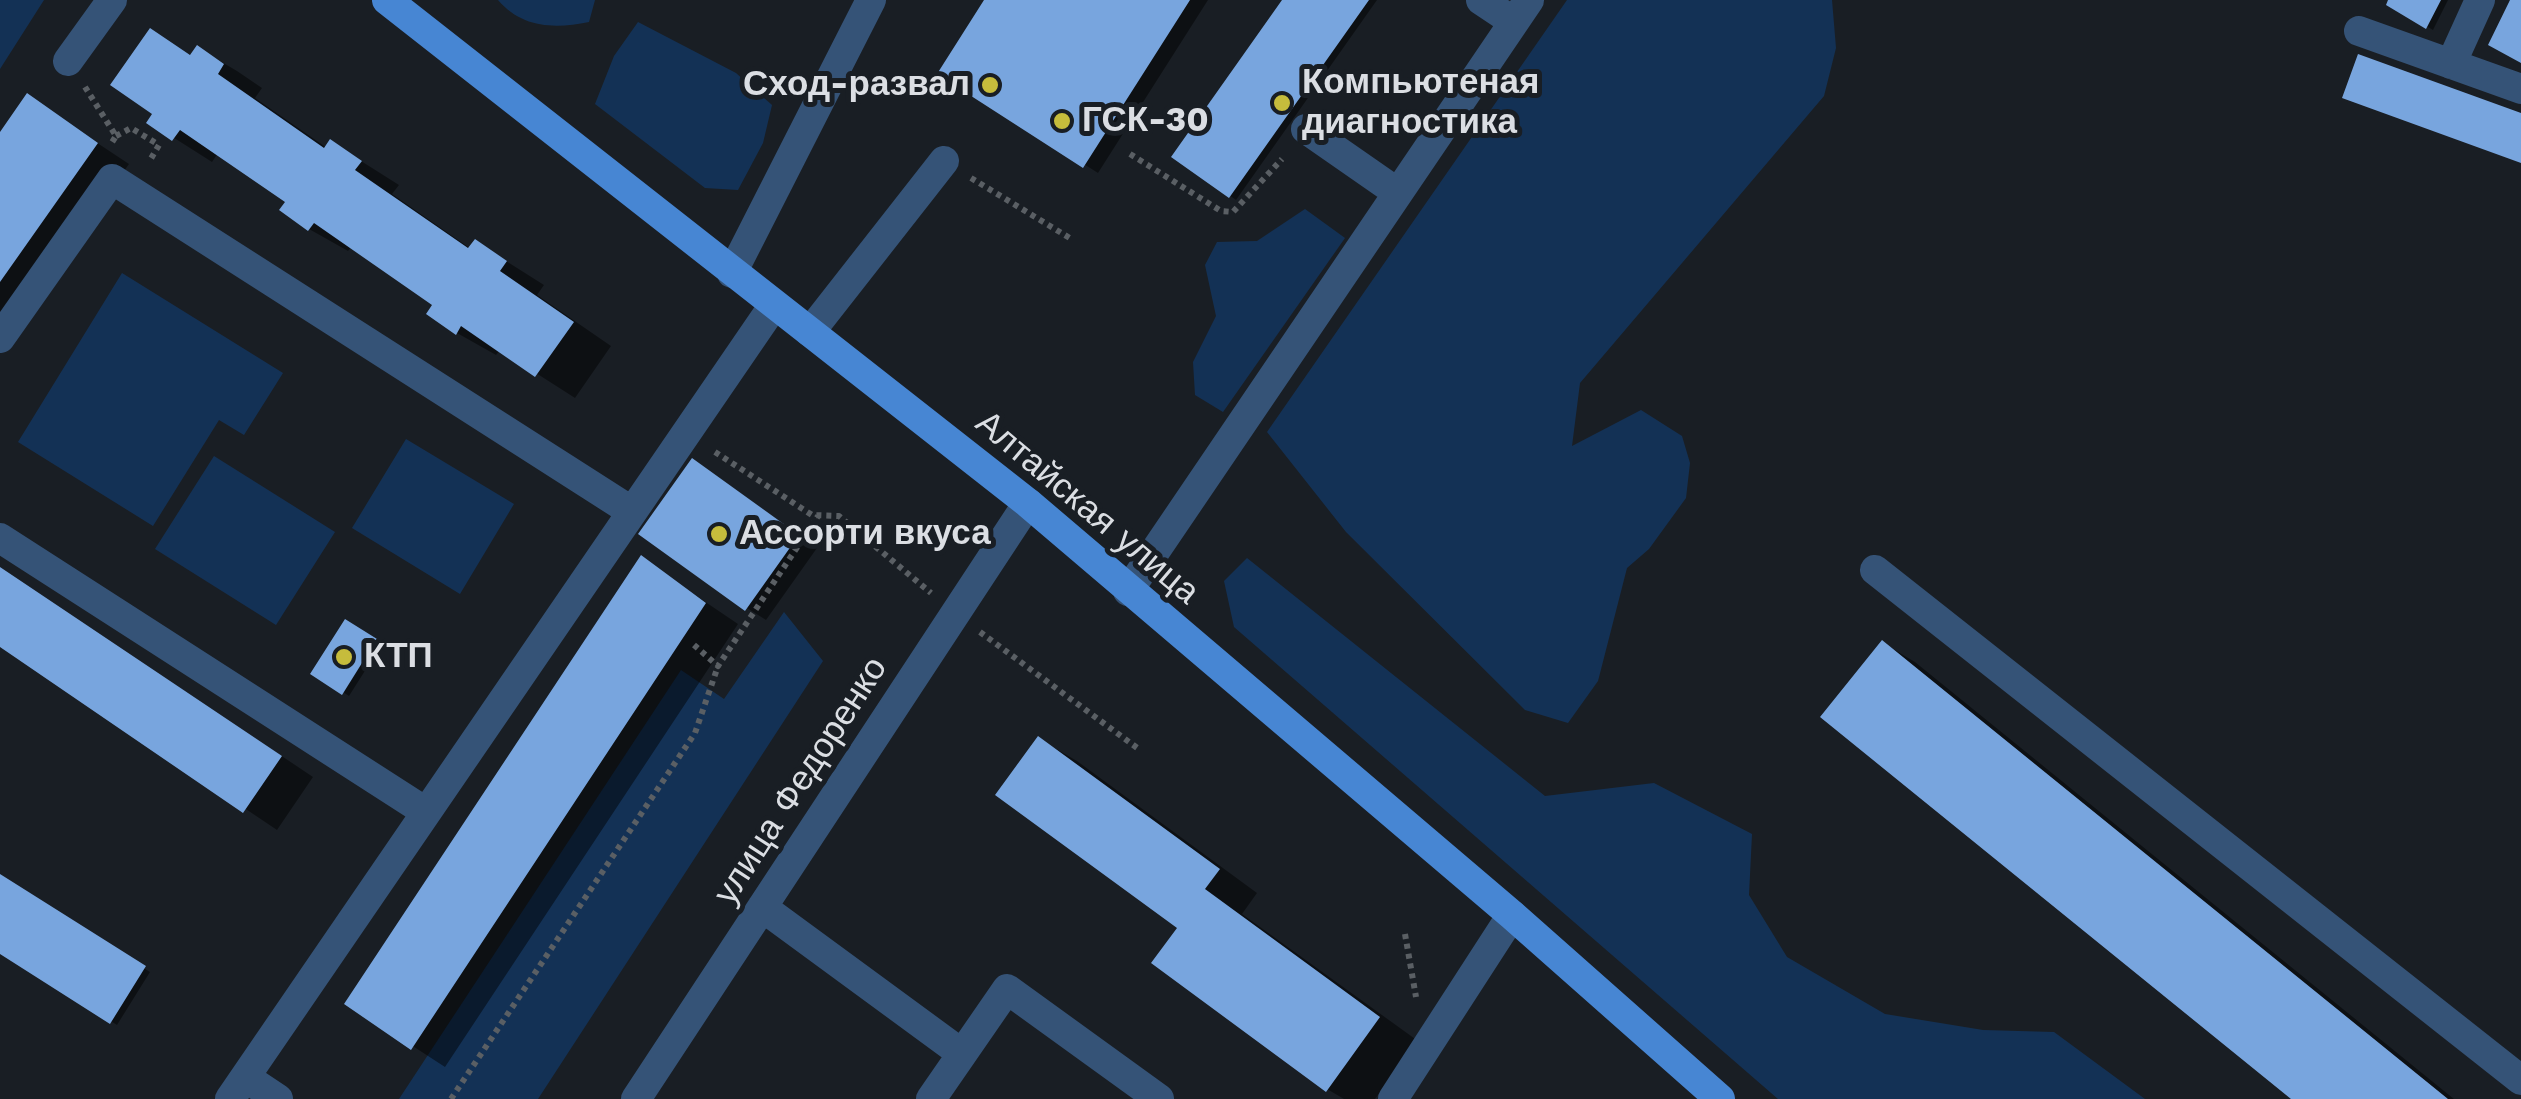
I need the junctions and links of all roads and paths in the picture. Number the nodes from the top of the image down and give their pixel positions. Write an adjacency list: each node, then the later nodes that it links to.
1 (112, 0): 8 (street)
2 (386, 0): 18 (main road, Алтайская улица)
3 (871, 0): 18 (street)
4 (1481, 0): 6 (street)
5 (2480, 0): 9 (street)
6 (1521, 11): 16 (street)
7 (2359, 31): 9 (street)
8 (68, 60): 15 (path)
9 (2451, 64): 10 (street)
10 (2521, 88)
11 (1306, 129): 16 (street)
12 (1130, 154): 13 (path)
13 (1282, 160)
14 (944, 161): 17 (path); 20 (street)
15 (112, 179): 21 (street); 24 (street)
16 (1398, 193): 28 (street)
17 (1073, 240)
18 (732, 273): 19 (main road, Алтайская улица)
19 (774, 305): 20 (main road, Алтайская улица); 22 (street)
20 (810, 332): 23 (main road, Алтайская улица)
21 (0, 338)
22 (685, 432): 24 (street); 25 (path)
23 (1028, 503): 28 (main road, Алтайская улица); 29 (street, улица Федоренко)
24 (631, 511): 33 (street)
25 (818, 515): 29 (path); 31 (path)
26 (0, 538): 33 (street)
27 (1875, 570): 37 (street)
28 (1128, 590): 35 (main road, Алтайская улица)
29 (955, 614): 32 (path); 34 (street, улица Федоренко)
30 (694, 644): 31 (path)
31 (718, 666): 40 (path)
32 (1140, 750)
33 (426, 812): 38 (street)
34 (762, 908): 36 (street); 41 (street, улица Федоренко)
35 (1512, 915): 44 (street); 45 (main road, Алтайская улица)
36 (961, 1053): 42 (street); 43 (street)
37 (2521, 1080)
38 (237, 1088): 39 (street)
39 (278, 1099)
40 (451, 1099)
41 (636, 1099)
42 (931, 1099)
43 (1158, 1099)
44 (1393, 1099)
45 (1720, 1099)

